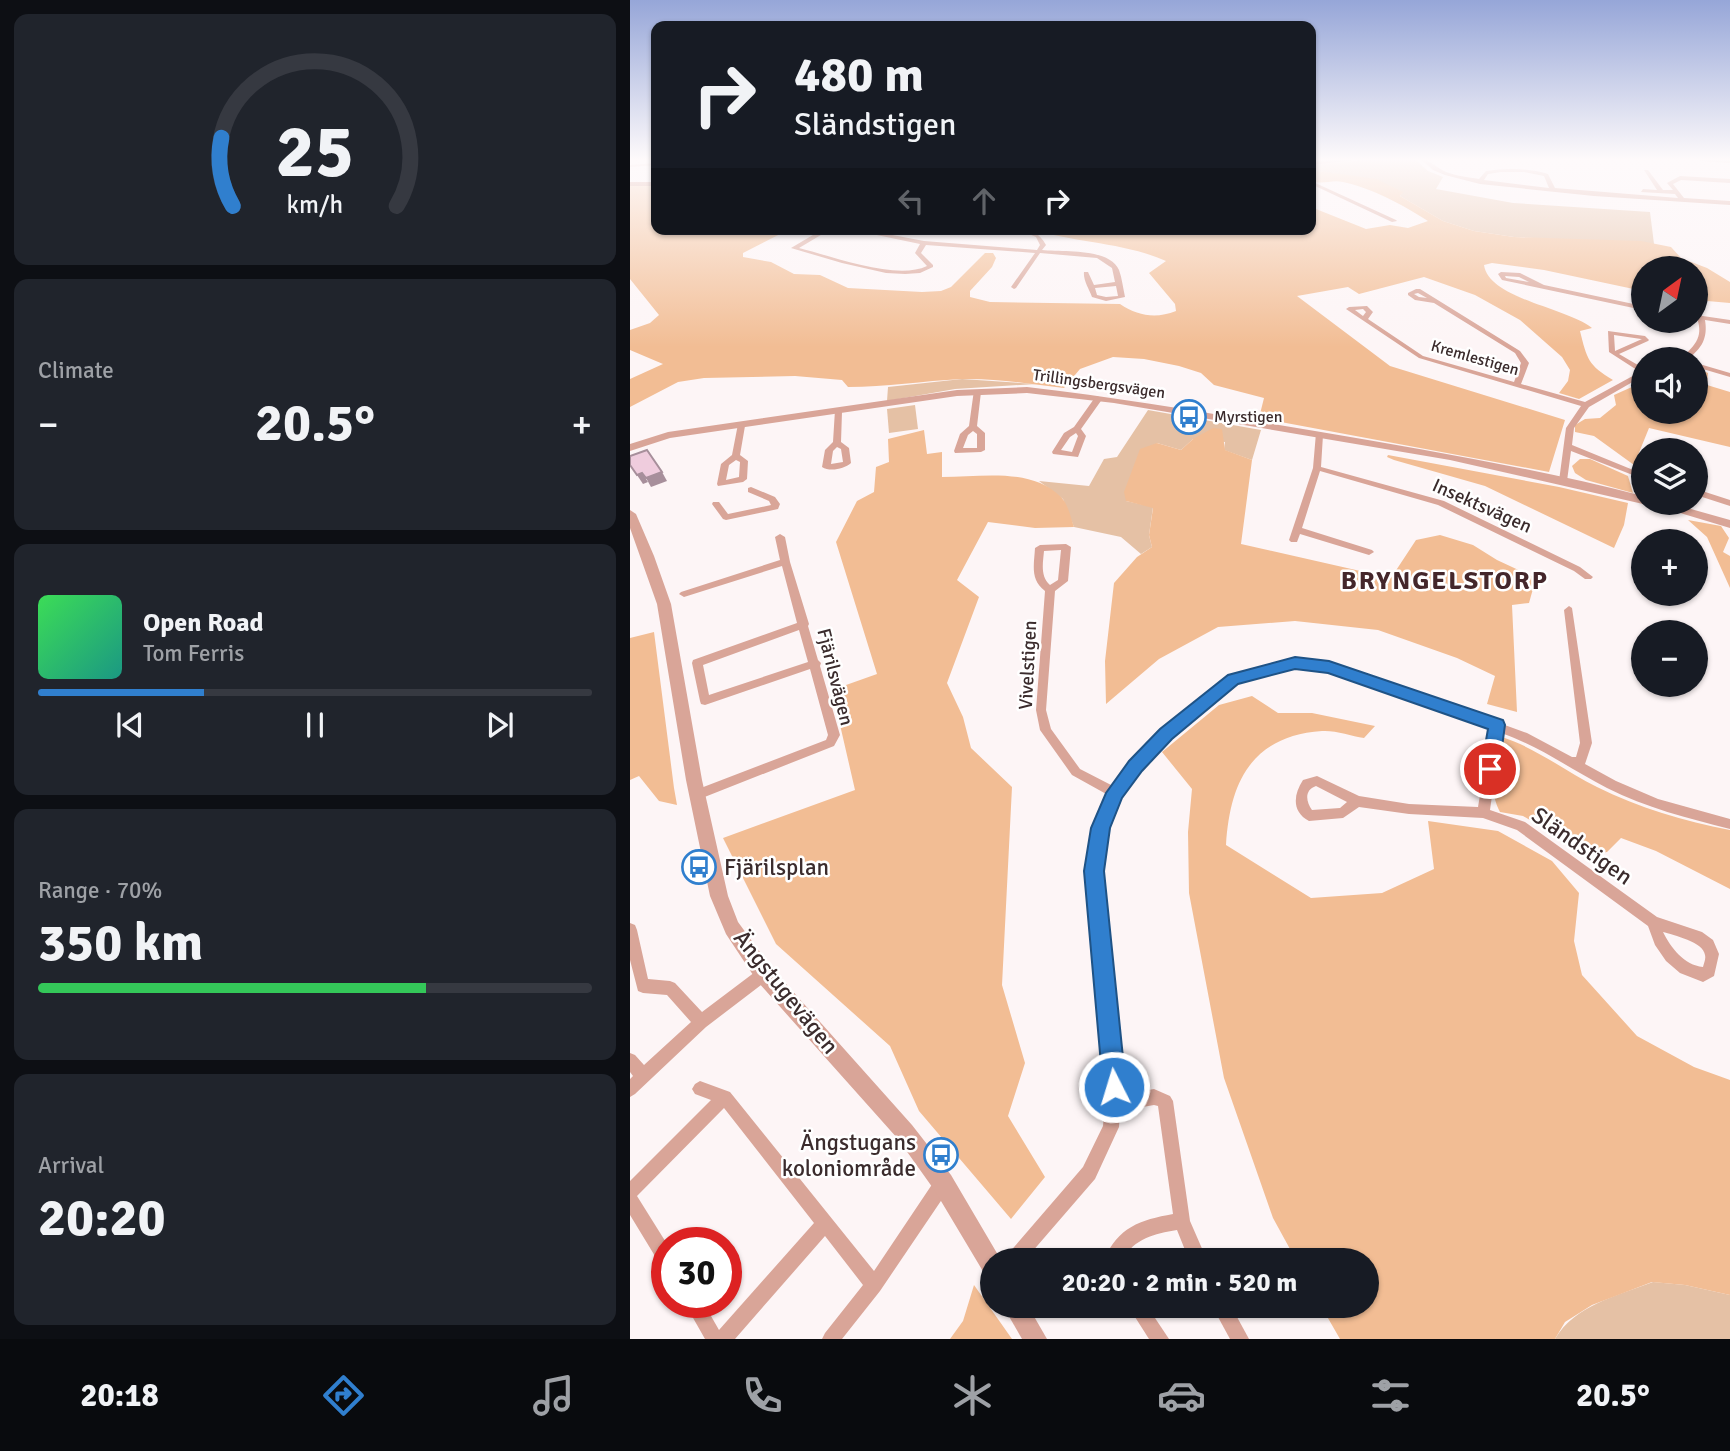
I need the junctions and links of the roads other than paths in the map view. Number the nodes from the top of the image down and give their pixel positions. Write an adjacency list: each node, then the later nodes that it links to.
1 (817, 235): 4 (street)
2 (882, 235): 4 (street)
3 (1035, 235): 5 (street)
4 (924, 243): 5 (street)
5 (1040, 251): 7 (street); 9 (street)
6 (1086, 273): 10 (street)
7 (1117, 284): 10 (street); 10 (street)
8 (1542, 286): 8 (street); 12 (street)
9 (1014, 287)
10 (1092, 287)
11 (1435, 301): 21 (street)
12 (1631, 305)
13 (1364, 319): 21 (street, Kremlestigen)
14 (1708, 319): 15 (street)
15 (1730, 322)
16 (1614, 354): 16 (street); 17 (street)
17 (1631, 365)
18 (1708, 369): 19 (street)
19 (1730, 375)
20 (1631, 379): 24 (street)
21 (1517, 384): 24 (street, Kremlestigen)
22 (977, 392): 23 (street, Trillingsbergsvägen); 25 (street, Trillingsbergsvägen); 27 (street)
23 (1100, 398): 28 (street); 29 (street, Trillingsbergsvägen)
24 (1586, 405): 31 (street)
25 (838, 412): 26 (street, Trillingsbergsvägen); 30 (street)
26 (741, 426): 32 (street, Trillingsbergsvägen); 33 (street)
27 (973, 427)
28 (1077, 429)
29 (1319, 435): 34 (street); 36 (street, Trillingsbergsvägen)
30 (837, 443)
31 (1569, 447): 35 (street); 36 (street)
32 (630, 448)
33 (736, 456)
34 (1317, 468): 46 (street); 48 (street, Insektsvägen)
35 (1631, 472)
36 (1563, 481): 39 (street, Trillingsbergsvägen)
37 (751, 491): 41 (street)
38 (1708, 496): 40 (street)
39 (1631, 497)
40 (1730, 503)
41 (716, 504)
42 (630, 514): 57 (street, Ängstugevägen)
43 (1698, 515): 44 (street)
44 (1730, 524)
45 (780, 537): 47 (street, Fjärilsvägen)
46 (1369, 552)
47 (785, 562): 50 (street); 52 (street, Fjärilsvägen)
48 (1588, 577)
49 (1050, 590): 56 (street, Vivelstigen)
50 (684, 594)
51 (1569, 610): 55 (street)
52 (804, 624): 53 (street, Fjärilsvägen); 53 (street)
53 (816, 663): 57 (street, Fjärilsvägen)
54 (1497, 725): 55 (street); 56 (street); 59 (street)
55 (1571, 762): 60 (street)
56 (1115, 793): 70 (street)
57 (697, 795): 63 (street, Ängstugevägen)
58 (1357, 801): 59 (street, Sländstigen)
59 (1483, 813): 61 (street, Sländstigen)
60 (1730, 824)
61 (1653, 922): 61 (street, Sländstigen)
62 (630, 930): 64 (street)
63 (764, 974): 64 (street); 71 (street, Ängstugevägen)
64 (701, 1022): 66 (street)
65 (630, 1060): 66 (street)
66 (643, 1076): 67 (street)
67 (630, 1088)
68 (700, 1089): 69 (street)
69 (725, 1097): 72 (street); 75 (street)
70 (1115, 1104): 74 (street); 78 (street)
71 (943, 1182): 77 (street, Ängstugevägen); 81 (street)
72 (630, 1192)
73 (630, 1200): 76 (street)
74 (1182, 1221): 79 (street); 80 (street)
75 (824, 1224): 81 (street); 87 (street)
76 (651, 1234)
77 (982, 1248)
78 (1024, 1248)
79 (1121, 1248)
80 (1193, 1248)
81 (874, 1285): 88 (street)
82 (703, 1318): 86 (street)
83 (1022, 1318): 89 (street)
84 (1145, 1318): 90 (street)
85 (1228, 1318): 91 (street)
86 (715, 1339)
87 (723, 1339)
88 (831, 1339)
89 (1035, 1339)
90 (1160, 1339)
91 (1240, 1339)

